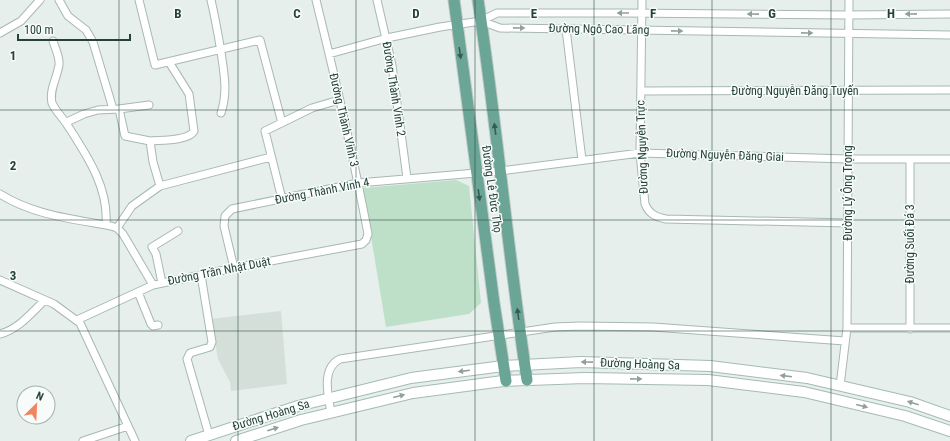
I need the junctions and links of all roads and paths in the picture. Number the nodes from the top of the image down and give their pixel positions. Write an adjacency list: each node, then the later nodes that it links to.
1 (40, 0): 11 (street)
2 (59, 0): 32 (street)
3 (139, 0): 26 (street)
4 (211, 0): 24 (street)
5 (316, 0): 25 (street, Đường Thành Vinh 3)
6 (378, 0): 22 (street, Đường Thành Vinh 2)
7 (454, 0): 16 (main road, Đường Lê Đức Thọ)
8 (478, 0): 15 (main road, Đường Lê Đức Thọ)
9 (642, 0): 12 (street, Đường Nguyễn Trực)
10 (849, 0): 14 (street, Đường Lý Ông Trọng)
11 (33, 3): 19 (street)
12 (642, 13): 14 (street, Đường Ngô Cao Lãng, one-way to 12); 15 (street, Đường Ngô Cao Lãng, one-way to 15); 18 (street, Đường Nguyễn Trực)
13 (950, 14): 14 (street, Đường Ngô Cao Lãng, one-way to 14)
14 (848, 15): 20 (street, Đường Lý Ông Trọng)
15 (481, 21): 16 (street); 17 (street, Đường Ngô Cao Lãng, one-way to 17); 43 (main road, Đường Lê Đức Thọ, one-way to 15)
16 (456, 24): 22 (street); 44 (main road, Đường Lê Đức Thọ, one-way to 44)
17 (566, 29): 18 (street, Đường Ngô Cao Lãng); 41 (street)
18 (642, 30): 20 (street, Đường Ngô Cao Lãng, one-way to 20); 28 (street, Đường Nguyễn Trực)
19 (0, 33)
20 (848, 34): 21 (street, Đường Ngô Cao Lãng); 29 (street, Đường Lý Ông Trọng)
21 (950, 35)
22 (387, 38): 25 (street); 45 (street, Đường Thành Vinh 2)
23 (53, 41): 34 (street)
24 (220, 49): 26 (street); 33 (street); 35 (street)
25 (329, 54): 30 (street, Đường Thành Vinh 3)
26 (169, 62): 36 (street)
27 (950, 90): 29 (street, Đường Nguyễn Đăng Tuyến)
28 (641, 91): 29 (street, Đường Nguyễn Đăng Tuyến); 37 (street, Đường Nguyễn Trực)
29 (849, 91): 39 (street, Đường Lý Ông Trọng)
30 (339, 100): 35 (street); 46 (street, Đường Thành Vinh 3)
31 (149, 105): 32 (street)
32 (116, 109): 34 (street); 36 (street)
33 (222, 113)
34 (65, 122): 51 (street)
35 (282, 123): 38 (street)
36 (150, 141): 47 (street)
37 (640, 153): 39 (street, Đường Nguyễn Đăng Giai); 41 (street, Đường Nguyễn Đăng Giai); 50 (street, Đường Nguyễn Trực)
38 (271, 157): 47 (street); 49 (street)
39 (848, 159): 42 (street, Đường Nguyễn Đăng Giai); 50 (street, Đường Lý Ông Trọng)
40 (950, 159): 42 (street, Đường Nguyễn Đăng Giai)
41 (582, 160): 43 (street, Đường Nguyễn Đăng Giai)
42 (910, 160): 66 (street, Đường Suối Đá 3)
43 (500, 170): 44 (street, Đường Nguyễn Đăng Giai); 67 (main road, Đường Lê Đức Thọ, one-way to 43)
44 (476, 173): 45 (street, Đường Thành Vinh 4); 69 (main road, Đường Lê Đức Thọ, one-way to 69)
45 (407, 178): 46 (street, Đường Thành Vinh 4)
46 (358, 183): 49 (street, Đường Thành Vinh 4); 54 (street, Đường Thành Vinh 3)
47 (160, 186): 52 (street)
48 (0, 194): 51 (street)
49 (282, 199): 55 (street, Đường Thành Vinh 4)
50 (848, 223): 64 (street, Đường Lý Ông Trọng)
51 (106, 225): 52 (street)
52 (117, 228): 59 (street)
53 (178, 231): 58 (street)
54 (366, 240): 55 (street, Đường Trần Nhật Duật)
55 (234, 268): 56 (street, Đường Trần Nhật Duật)
56 (201, 275): 58 (street, Đường Trần Nhật Duật); 82 (street)
57 (0, 280): 61 (street)
58 (162, 283): 59 (street, Đường Trần Nhật Duật)
59 (153, 285): 60 (street, Đường Trần Nhật Duật)
60 (138, 292): 62 (street, Đường Trần Nhật Duật); 63 (street)
61 (44, 300): 62 (street); 68 (street)
62 (77, 320): 80 (street)
63 (158, 325)
64 (847, 328): 66 (street); 70 (street, Đường Lý Ông Trọng)
65 (950, 328): 66 (street)
66 (910, 329)
67 (520, 332): 69 (street); 70 (street); 71 (main road, Đường Lê Đức Thọ)
68 (0, 334)
69 (499, 335): 72 (main road, Đường Lê Đức Thọ); 76 (street)
70 (845, 341): 75 (street, Đường Lý Ông Trọng)
71 (525, 365): 72 (main road, Đường Hoàng Sa); 73 (main road, Đường Lê Đức Thọ); 75 (main road, Đường Hoàng Sa, one-way to 71)
72 (503, 366): 74 (main road, Đường Lê Đức Thọ); 76 (main road, Đường Hoàng Sa, one-way to 76)
73 (528, 380): 74 (main road, Đường Hoàng Sa); 77 (main road, Đường Hoàng Sa, one-way to 77)
74 (506, 381): 78 (main road, Đường Hoàng Sa, one-way to 74)
75 (840, 386): 77 (main road); 79 (main road, Đường Hoàng Sa, one-way to 75)
76 (328, 398): 78 (street); 82 (main road, Đường Hoàng Sa)
77 (839, 400): 81 (main road, Đường Hoàng Sa, one-way to 81)
78 (332, 412): 86 (main road, Đường Hoàng Sa, one-way to 78)
79 (950, 416)
80 (128, 426): 83 (street); 84 (street)
81 (950, 431)
82 (209, 435): 85 (main road, Đường Hoàng Sa)
83 (83, 441)
84 (135, 441)
85 (191, 441)
86 (236, 441)

